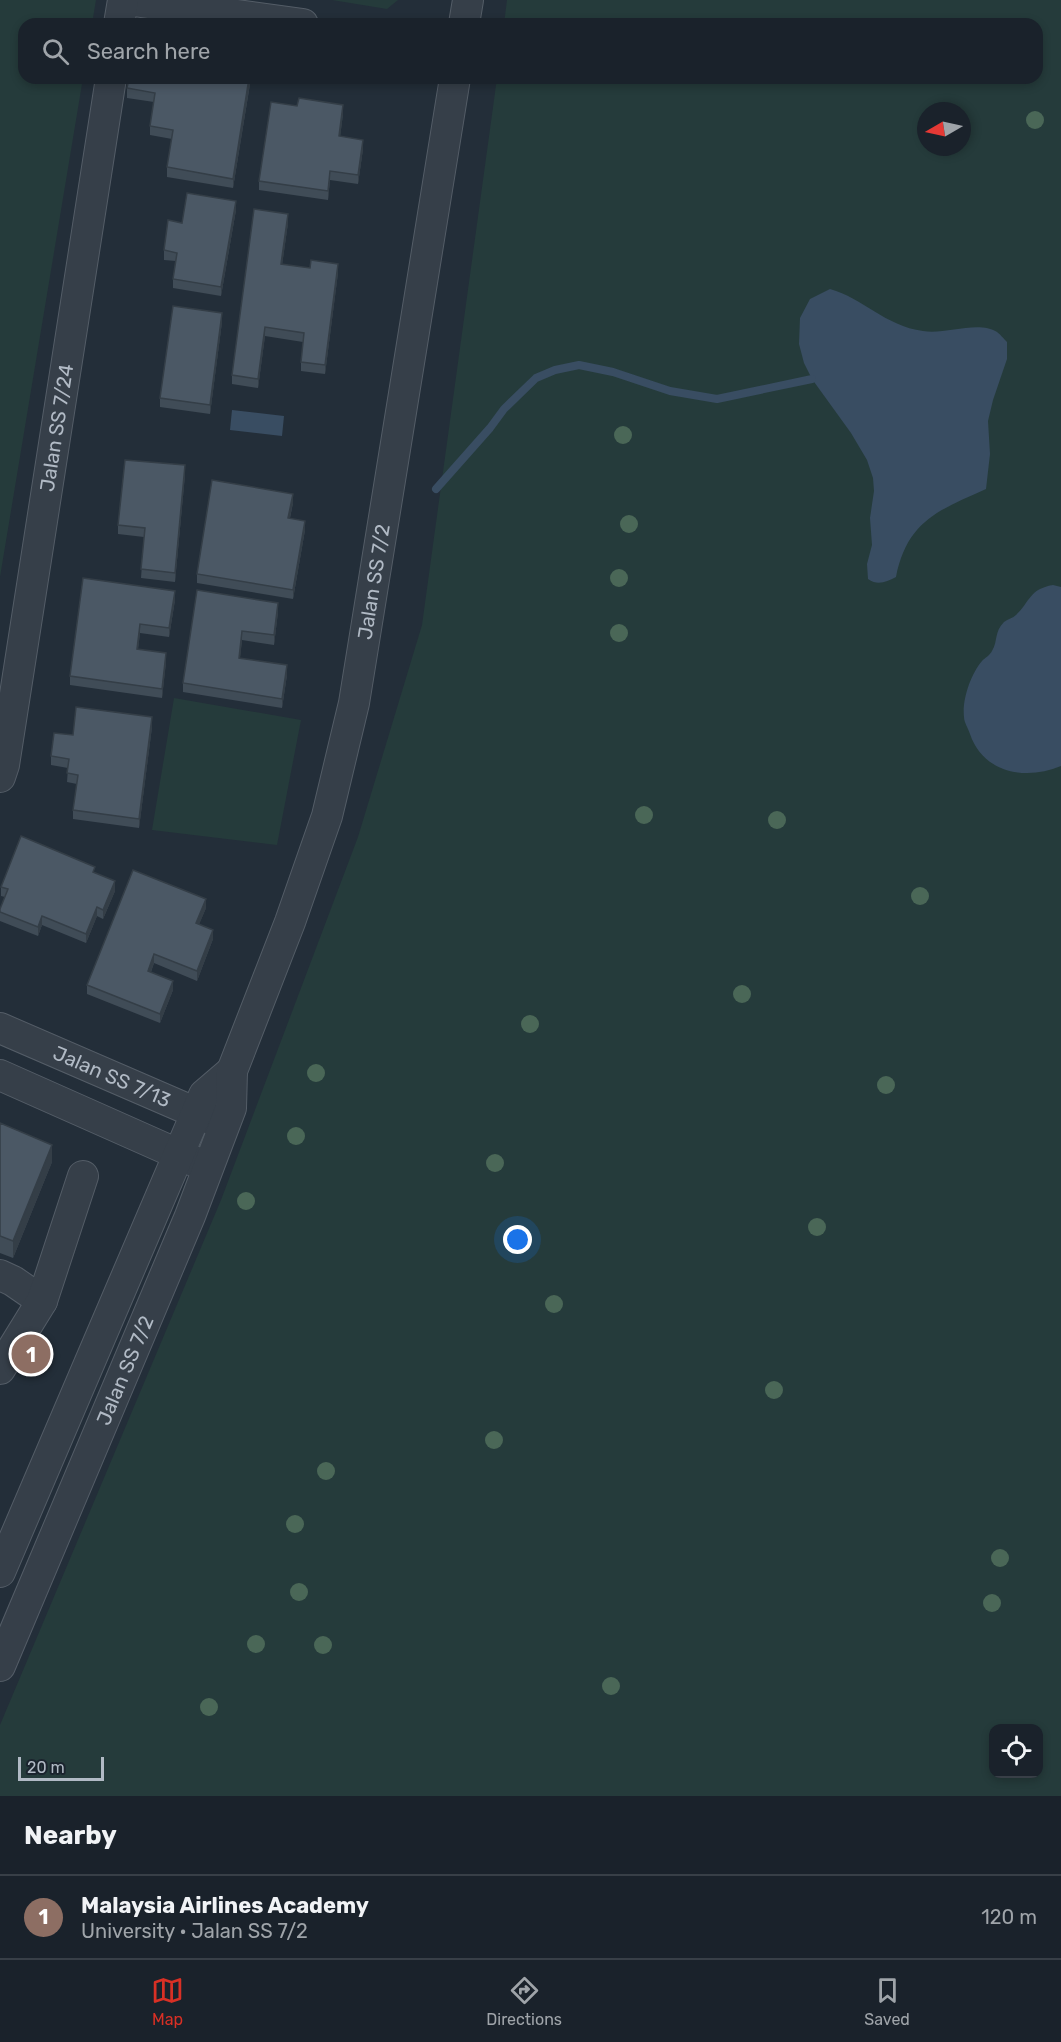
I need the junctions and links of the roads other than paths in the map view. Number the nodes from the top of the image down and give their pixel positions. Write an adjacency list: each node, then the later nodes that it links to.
1 (124, 0): 3 (street); 4 (street)
2 (468, 0): 5 (street)
3 (120, 18)
4 (258, 18)
5 (465, 18)
6 (110, 84): 8 (street, Jalan SS 7/24)
7 (454, 84): 11 (street, Jalan SS 7/2)
8 (0, 777)
9 (0, 1028): 11 (street, Jalan SS 7/13)
10 (0, 1075): 12 (street)
11 (211, 1119): 12 (street, Jalan SS 7/2); 13 (street, Jalan SS 7/2)
12 (180, 1155): 13 (street); 18 (street, Jalan SS 7/2)
13 (209, 1167): 19 (street, Jalan SS 7/2)
14 (83, 1176): 16 (street)
15 (0, 1275): 16 (street)
16 (42, 1301): 17 (street)
17 (0, 1369)
18 (0, 1572)
19 (0, 1666)

